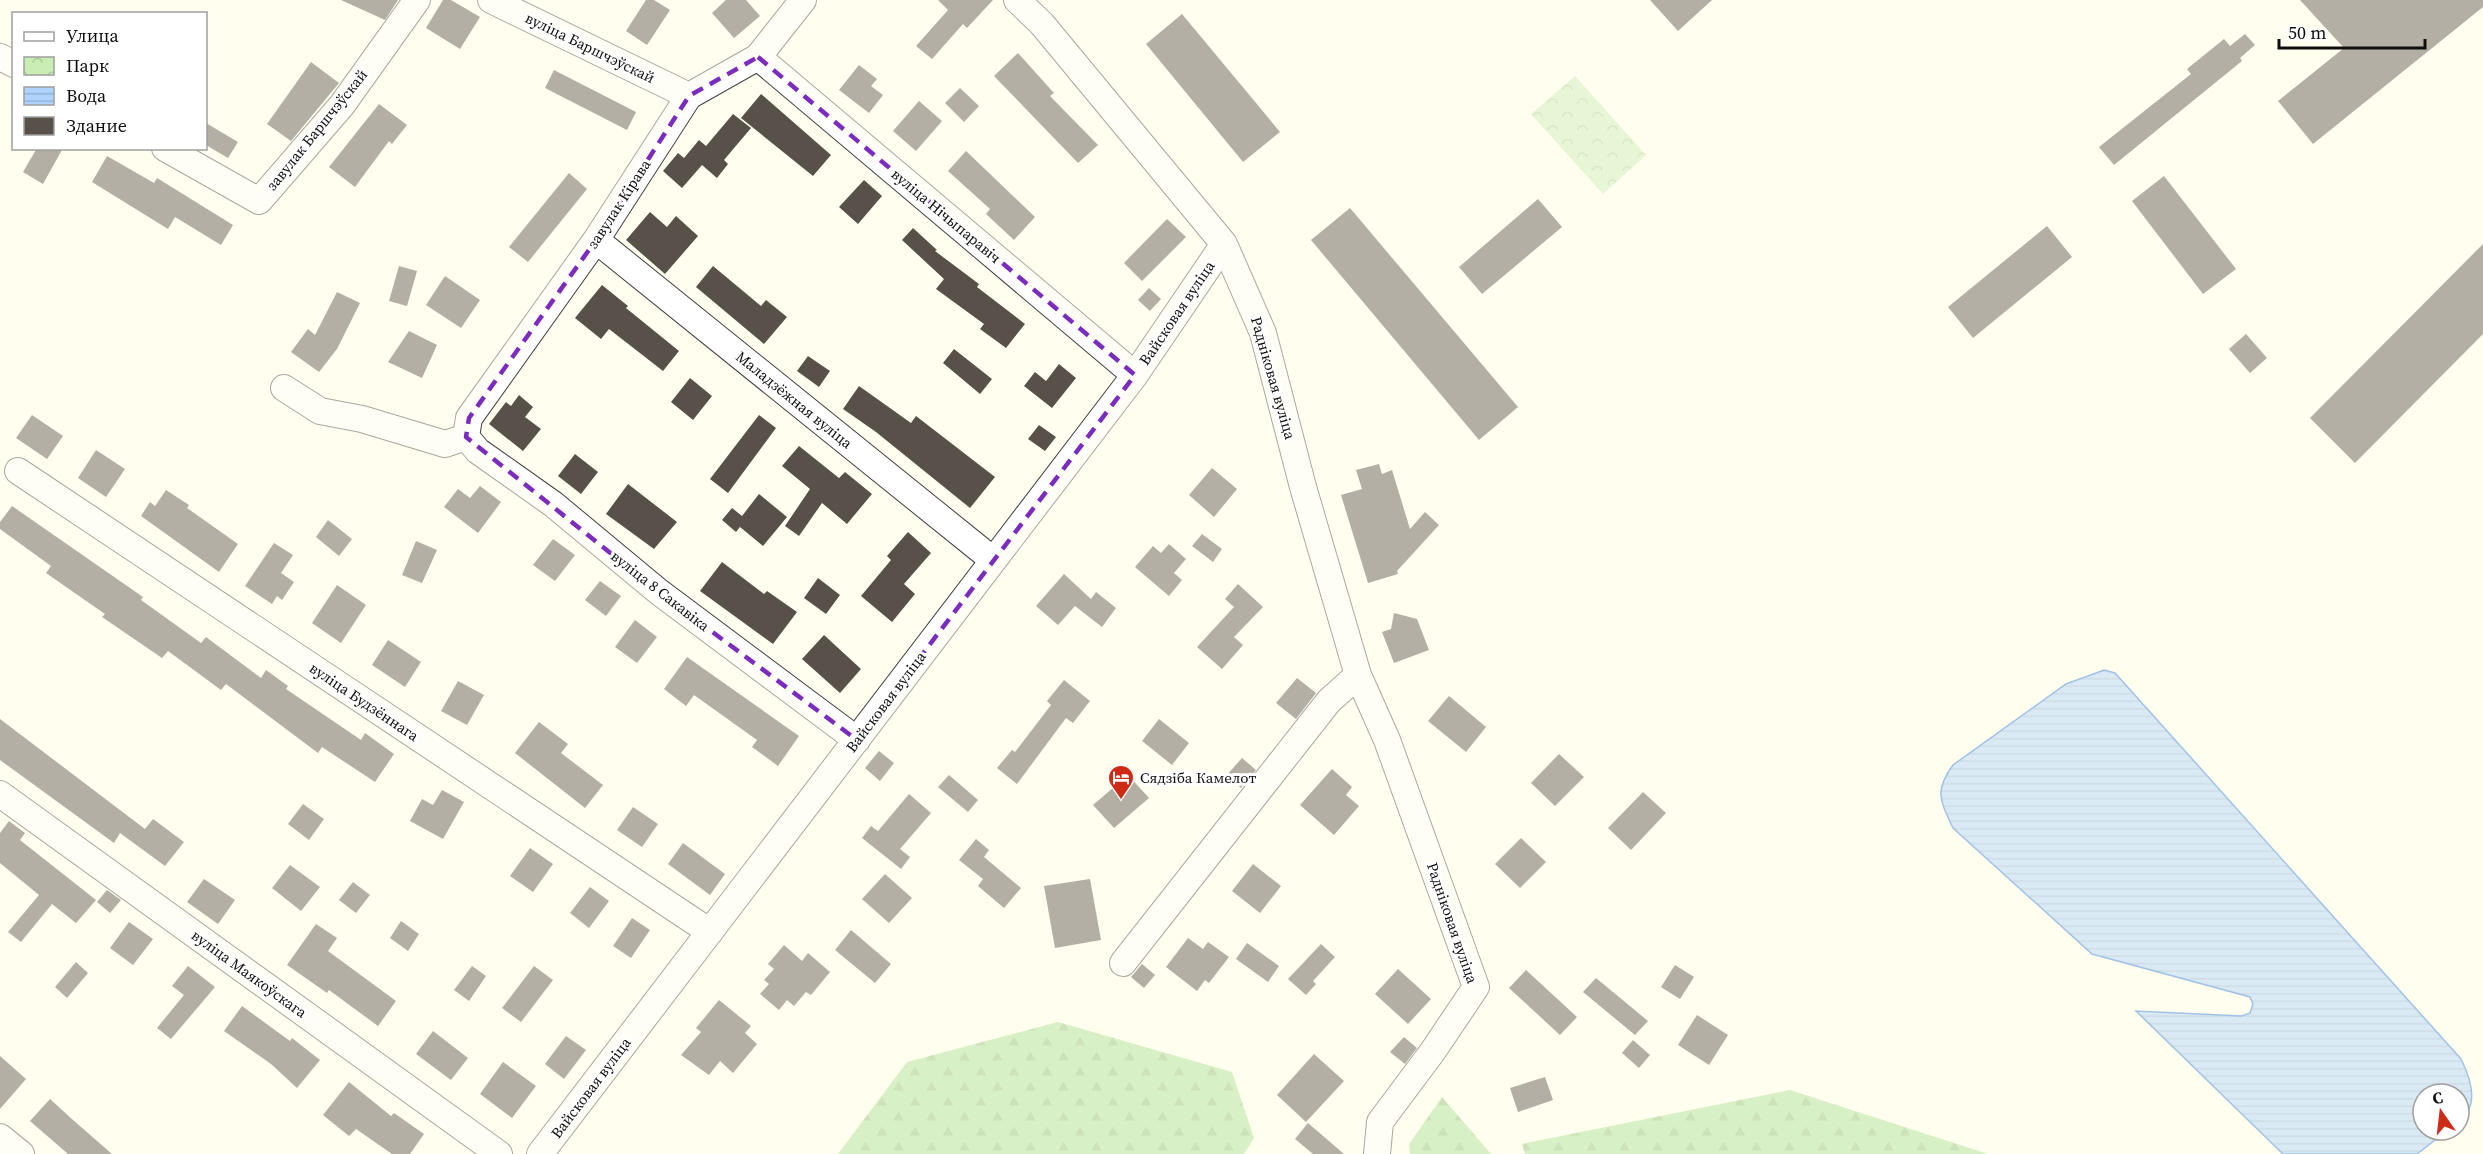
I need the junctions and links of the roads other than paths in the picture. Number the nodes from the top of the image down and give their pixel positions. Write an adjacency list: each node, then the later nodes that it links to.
1 (417, 0): 8 (street, завулак Баршчэўскай)
2 (491, 0): 7 (street, вуліца Баршчэўскай)
3 (803, 0): 6 (street, завулак Кірава)
4 (1017, 0): 5 (street, Радніковая вуліца)
5 (1044, 12): 10 (street, Радніковая вуліца)
6 (758, 57): 7 (street, завулак Кірава); 11 (street, вуліца Нічыпаравіч)
7 (689, 96): 9 (street, завулак Кірава)
8 (169, 150)
9 (596, 240): 13 (street, завулак Кірава); 15 (street, Маладзёжная вуліца)
10 (1224, 244): 11 (street, Вайсковая вуліца); 16 (street, Радніковая вуліца)
11 (1135, 375): 15 (street, Вайсковая вуліца)
12 (284, 388): 13 (street)
13 (466, 437): 17 (street, вуліца 8 Сакавіка)
14 (18, 471): 19 (street, вуліца Будзённага)
15 (993, 560): 17 (street, Вайсковая вуліца)
16 (1358, 675): 20 (street); 25 (street, Радніковая вуліца)
17 (857, 740): 19 (street, Вайсковая вуліца)
18 (0, 794): 23 (street, вуліца Маякоўскага)
19 (710, 932): 24 (street, Вайсковая вуліца)
20 (1123, 963)
21 (0, 1137): 22 (street)
22 (21, 1154)
23 (499, 1154)
24 (540, 1154)
25 (1377, 1154)

